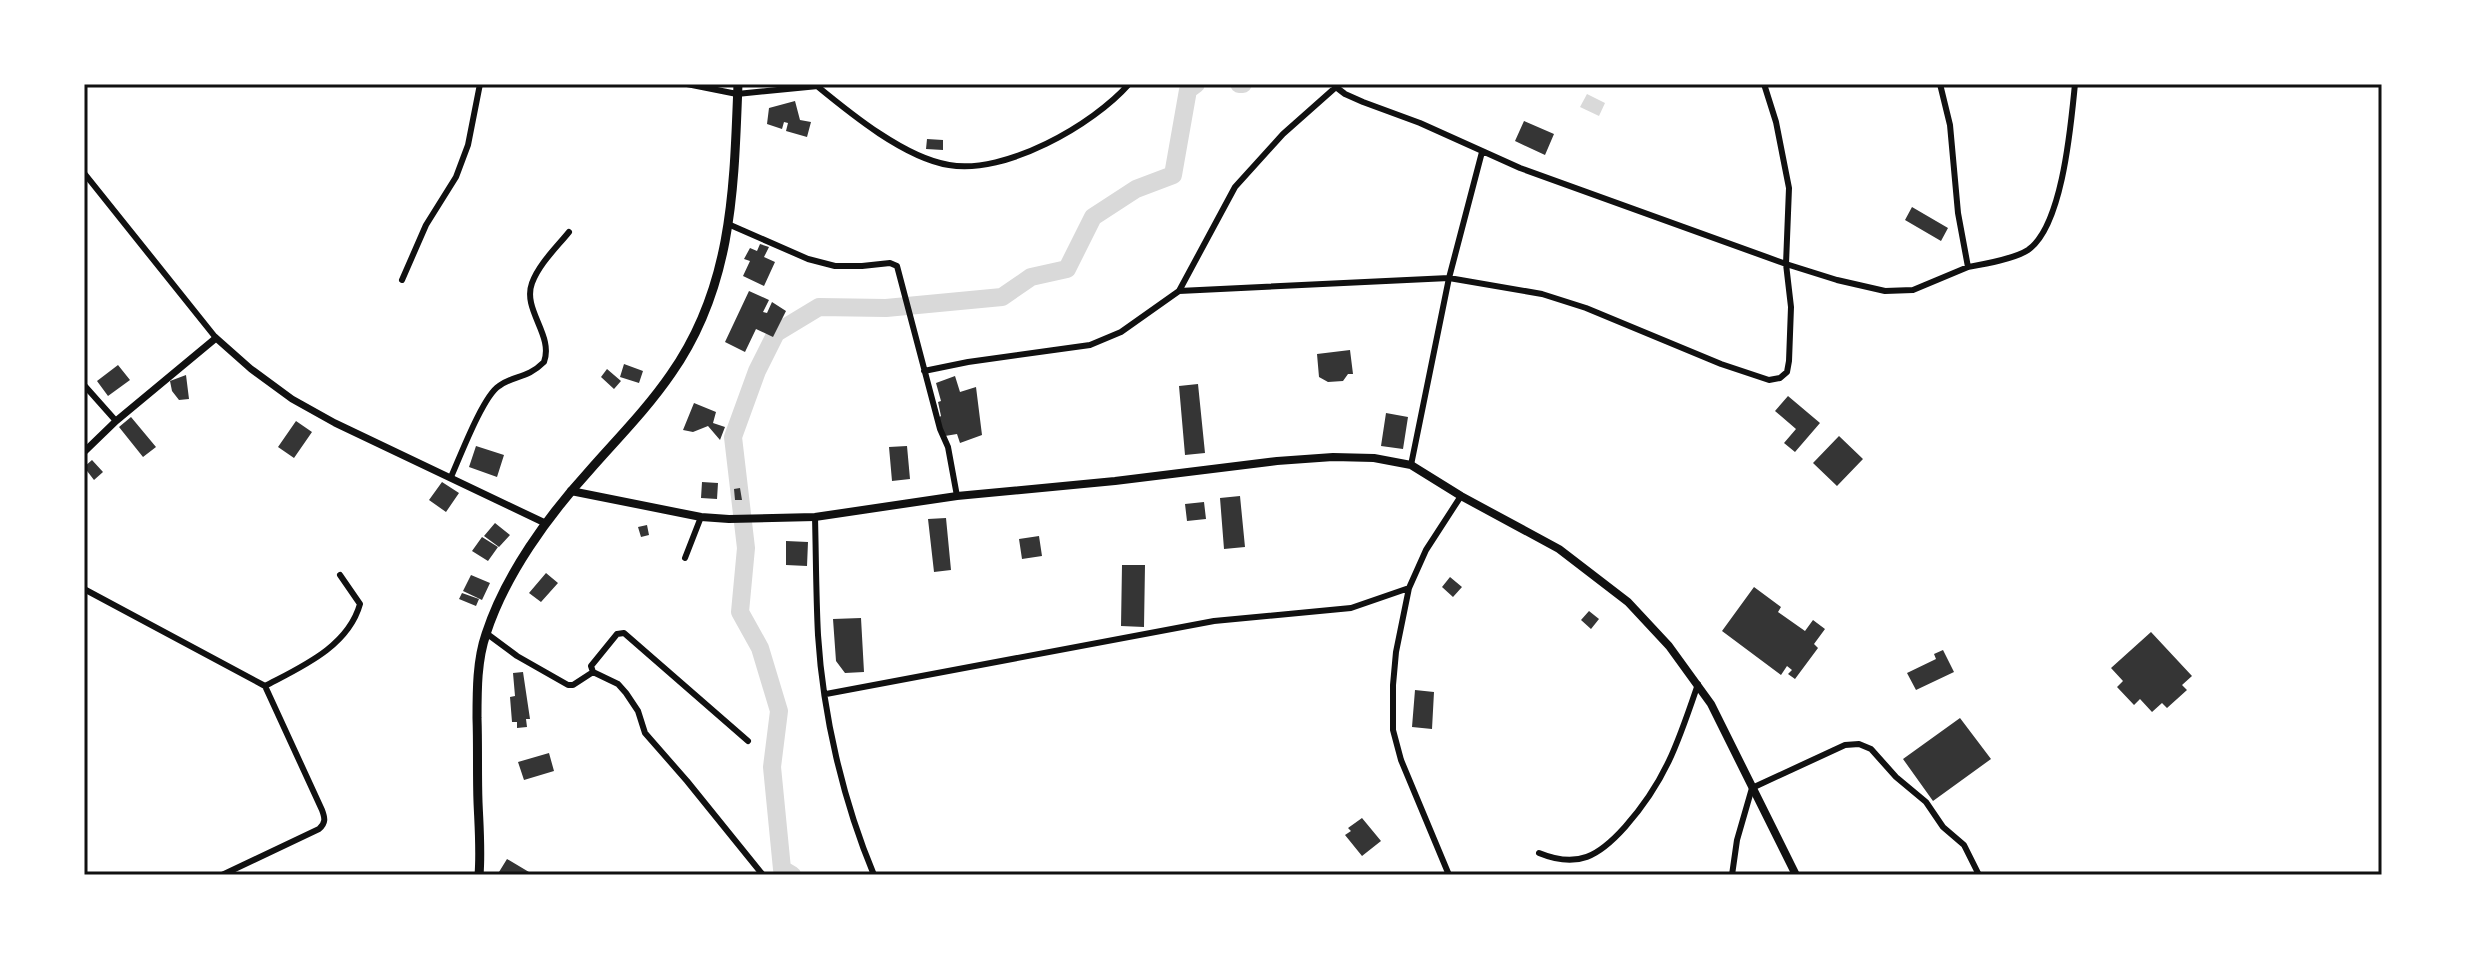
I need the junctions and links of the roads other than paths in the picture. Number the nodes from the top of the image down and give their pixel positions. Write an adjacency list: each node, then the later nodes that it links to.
1 (480, 84): 17 (street)
2 (687, 84): 9 (street)
3 (1129, 84): 7 (street)
4 (1764, 84): 14 (street)
5 (1940, 84): 15 (street)
6 (2075, 84): 15 (street)
7 (819, 85): 9 (street)
8 (1334, 86): 10 (street); 18 (street)
9 (737, 89): 12 (highway)
10 (1482, 152): 14 (street); 16 (street)
11 (84, 173): 19 (street)
12 (728, 224): 20 (street); 26 (highway)
13 (569, 232): 25 (street)
14 (1786, 264): 15 (street); 16 (street)
15 (1968, 267)
16 (1449, 278): 18 (street); 24 (street)
17 (402, 280)
18 (1179, 291): 20 (street)
19 (216, 338): 22 (street); 25 (street)
20 (924, 371): 27 (street)
21 (84, 385): 22 (street)
22 (116, 421): 23 (street)
23 (84, 452)
24 (1411, 465): 27 (main road); 28 (main road)
25 (451, 477): 31 (street)
26 (571, 491): 29 (main road); 31 (highway)
27 (957, 496): 30 (main road)
28 (1461, 496): 34 (street); 38 (main road)
29 (701, 517): 30 (main road); 32 (street)
30 (815, 517): 40 (street)
31 (545, 523): 36 (highway)
32 (685, 558)
33 (340, 575): 39 (street)
34 (1409, 588): 40 (street); 48 (street)
35 (84, 589): 39 (street)
36 (486, 633): 37 (street); 45 (highway)
37 (593, 672): 41 (street); 46 (street)
38 (1698, 684): 42 (main road); 43 (street)
39 (265, 686): 44 (street)
40 (826, 694): 47 (street)
41 (748, 741)
42 (1752, 788): 49 (street); 50 (main road); 51 (street)
43 (1539, 853)
44 (222, 875)
45 (479, 875)
46 (763, 875)
47 (874, 875)
48 (1449, 875)
49 (1732, 875)
50 (1796, 875)
51 (1979, 875)

